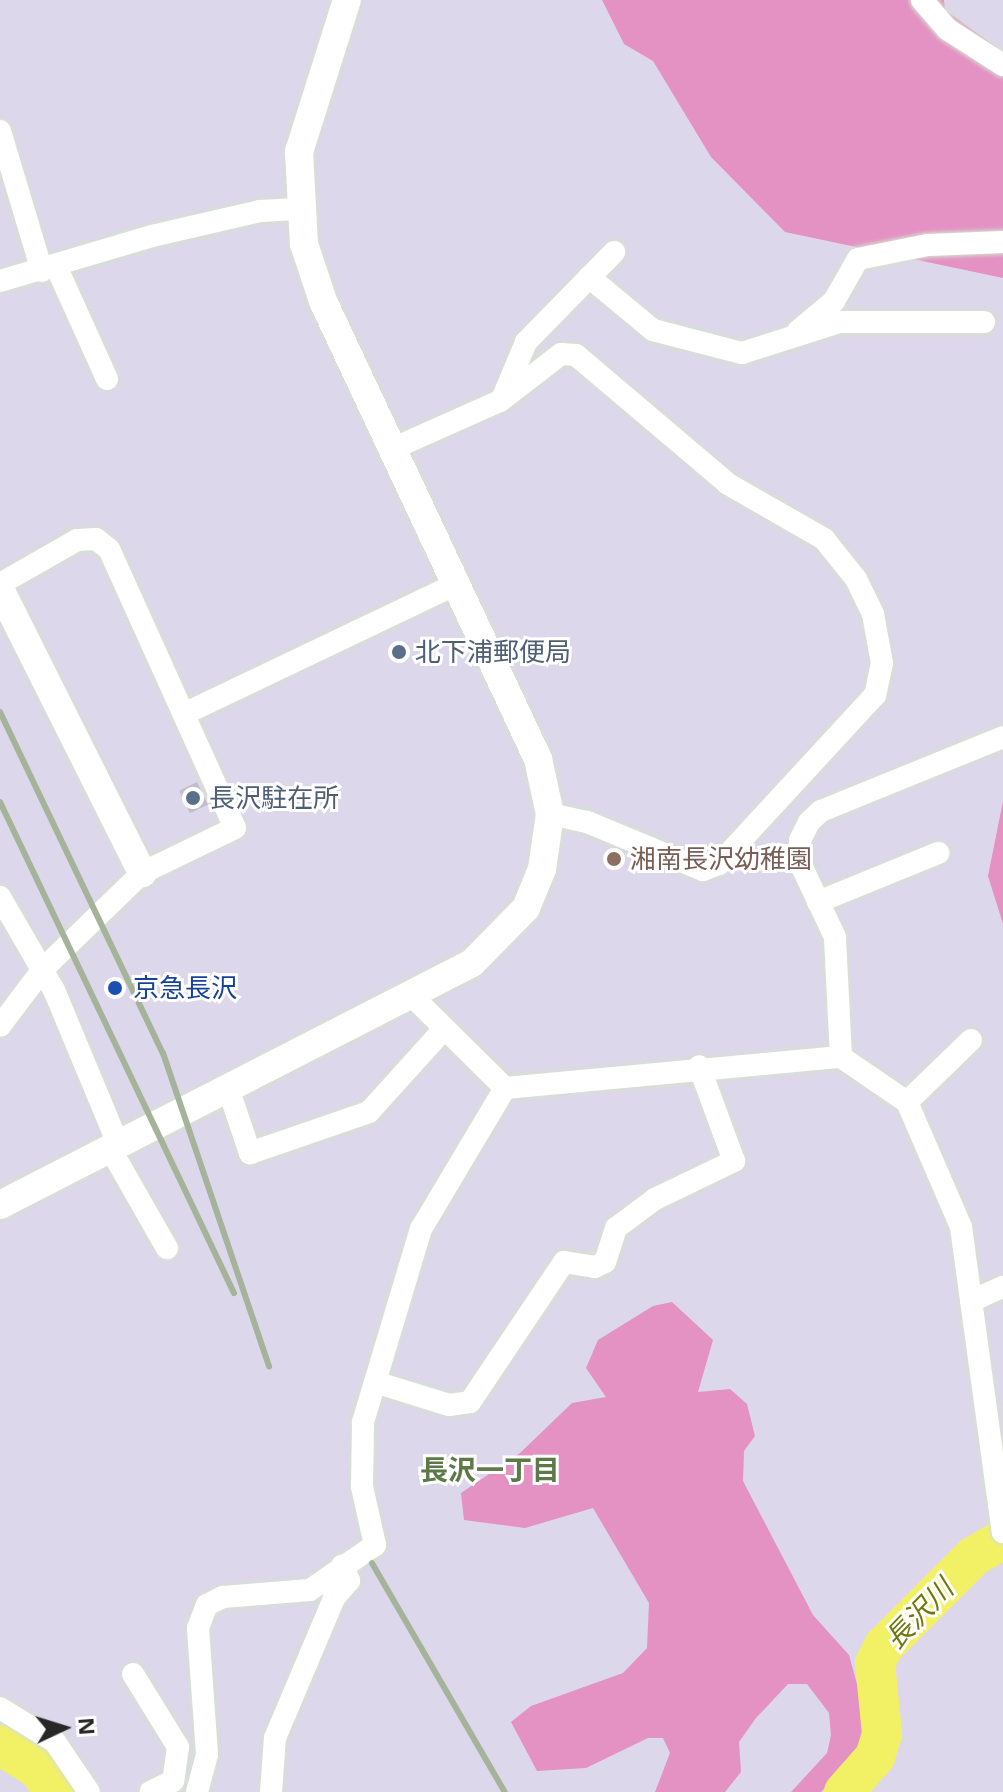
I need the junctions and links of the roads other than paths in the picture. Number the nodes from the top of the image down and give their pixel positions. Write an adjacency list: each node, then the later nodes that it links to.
1 (347, 0): 5 (street)
2 (922, 0): 3 (street)
3 (1003, 65)
4 (0, 131): 8 (street)
5 (298, 209): 8 (street); 15 (street)
6 (1003, 242): 12 (street)
7 (614, 252): 9 (street)
8 (49, 268): 10 (street); 13 (street)
9 (589, 277): 12 (street); 14 (street)
10 (0, 281)
11 (984, 322): 12 (street)
12 (788, 340)
13 (107, 379)
14 (500, 401): 15 (street); 20 (street)
15 (392, 449): 16 (street)
16 (456, 584): 18 (street); 20 (street)
17 (0, 587): 18 (street); 22 (street)
18 (186, 713): 22 (street)
19 (1003, 737): 23 (street)
20 (550, 814): 26 (street)
21 (938, 853): 23 (street)
22 (142, 873): 25 (street)
23 (818, 902): 30 (street)
24 (2, 908): 25 (street)
25 (43, 969): 27 (street); 35 (street)
26 (413, 997): 28 (street); 32 (street)
27 (0, 1026)
28 (443, 1030): 32 (street); 33 (street)
29 (971, 1040): 34 (street)
30 (841, 1057): 31 (street); 34 (street)
31 (699, 1066): 33 (street); 40 (street)
32 (228, 1088): 35 (street)
33 (505, 1088): 40 (street)
34 (907, 1102): 39 (street)
35 (115, 1148): 36 (street); 37 (street)
36 (0, 1205)
37 (167, 1248)
38 (1003, 1287): 39 (street)
39 (971, 1301): 41 (street)
40 (378, 1383): 43 (street)
41 (993, 1391): 42 (street)
42 (1001, 1524)
43 (342, 1565): 48 (street); 49 (street)
44 (133, 1674): 47 (street)
45 (0, 1708): 46 (street)
46 (89, 1792)
47 (150, 1792)
48 (197, 1792)
49 (271, 1792)

